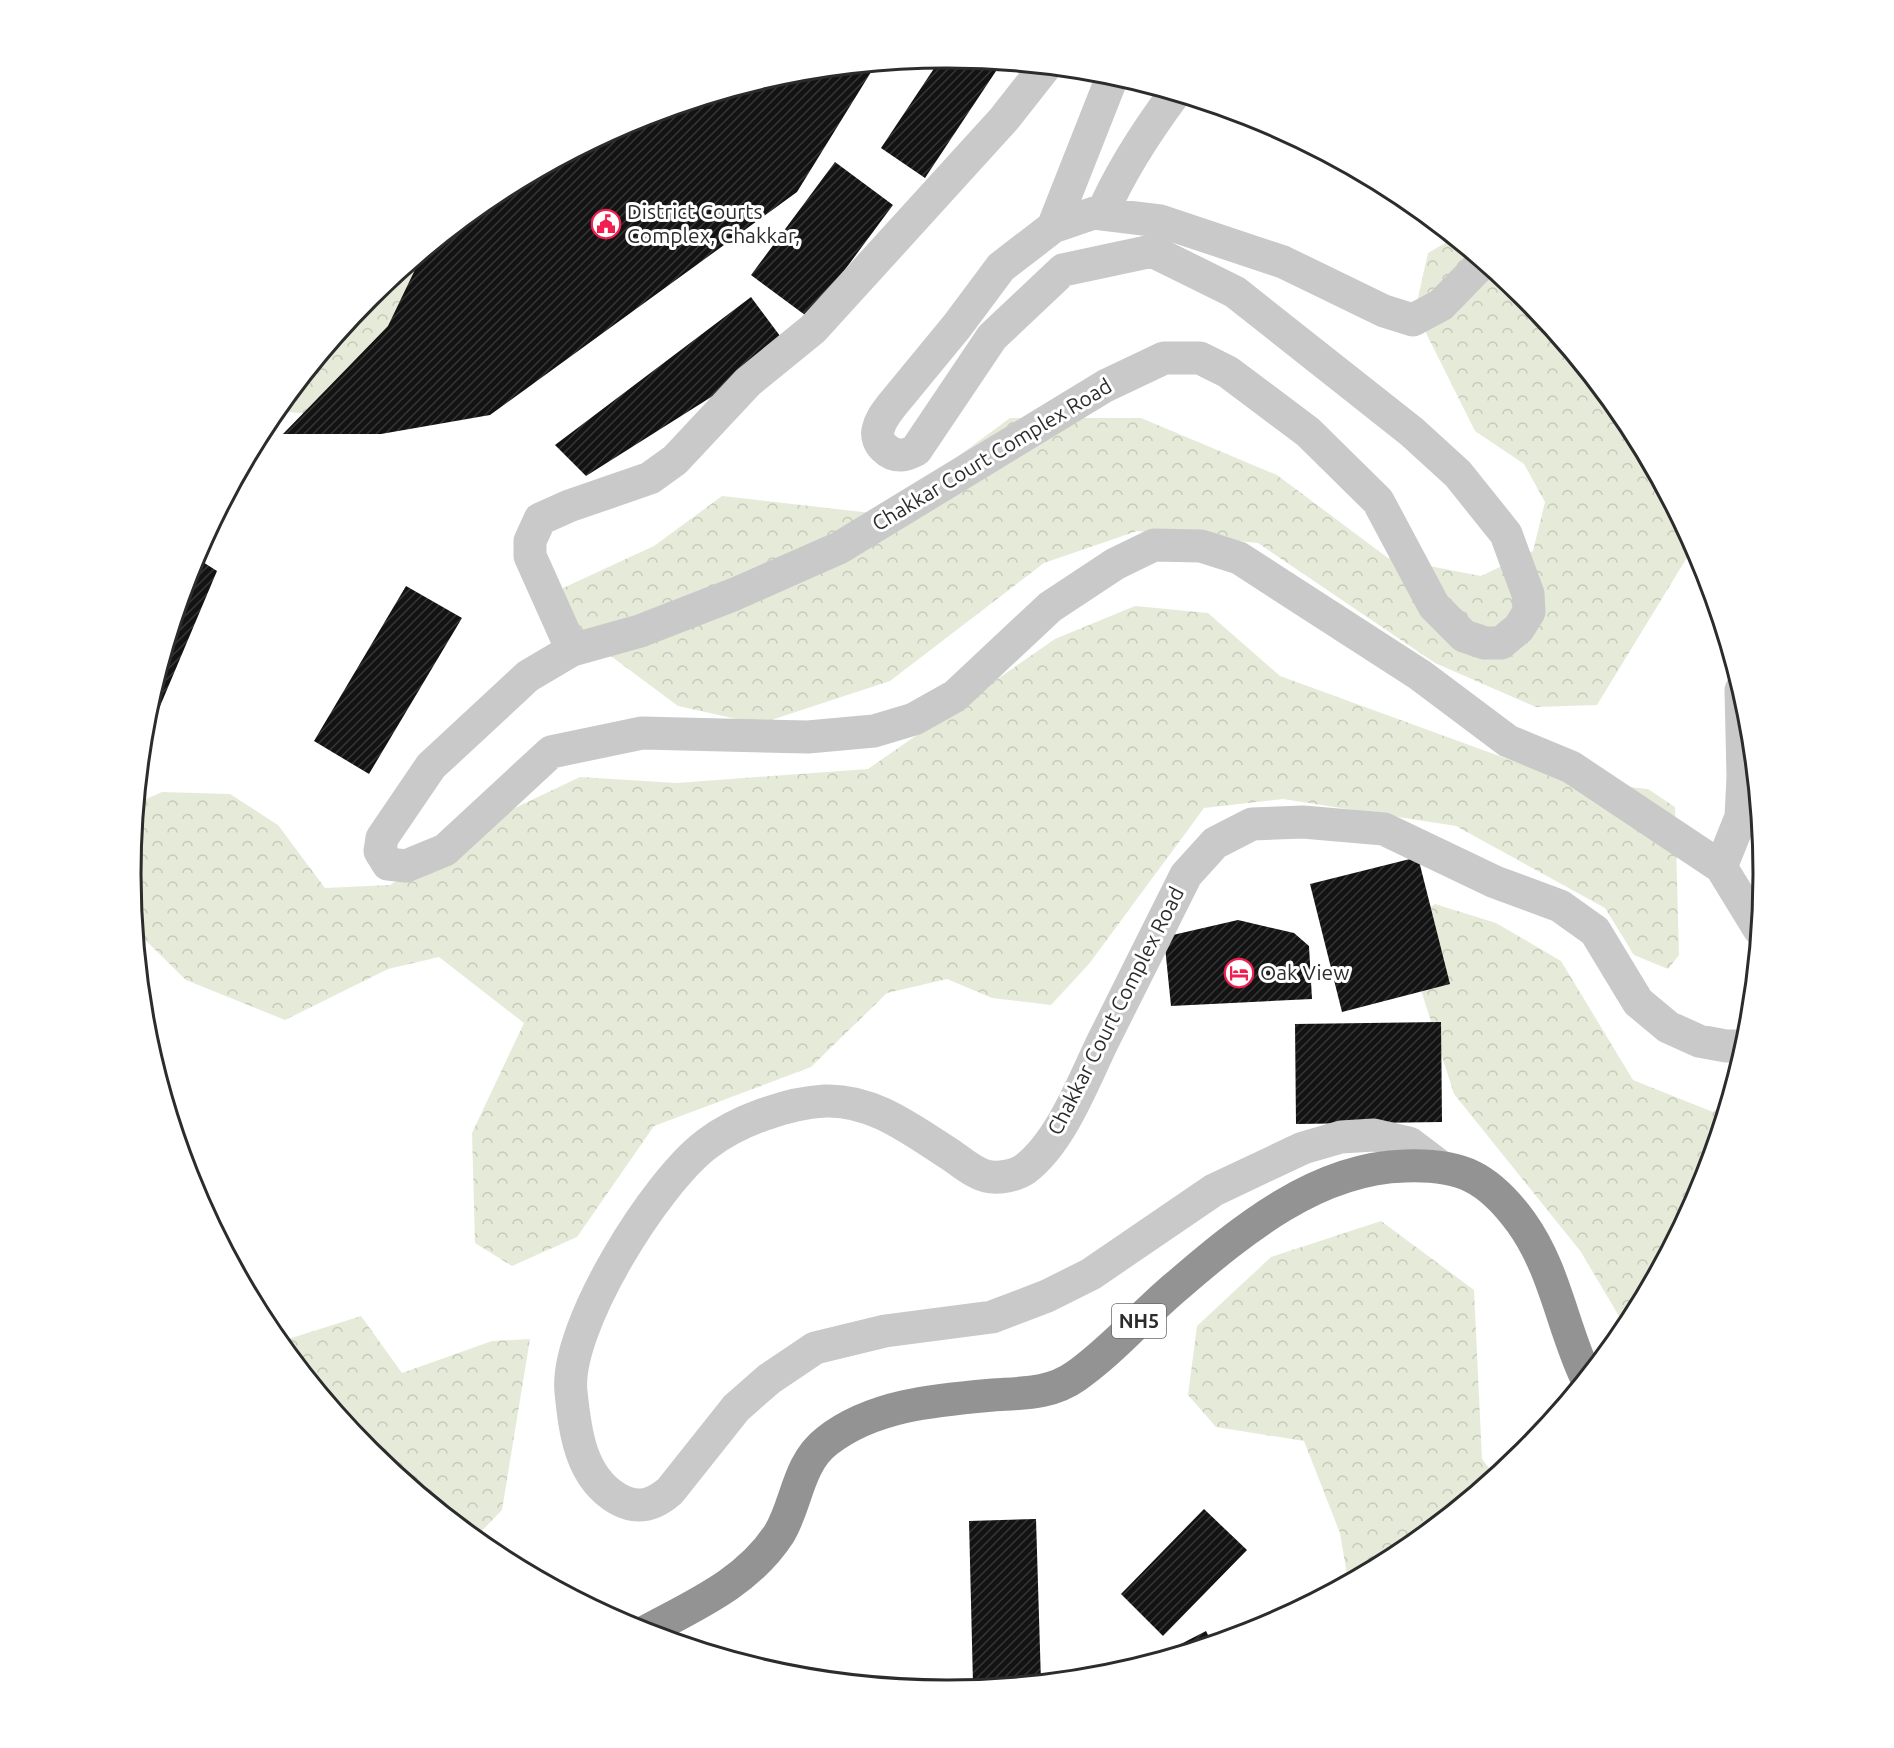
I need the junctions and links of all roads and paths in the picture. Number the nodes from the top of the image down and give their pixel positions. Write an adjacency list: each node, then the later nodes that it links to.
1 (1040, 73): 7 (street)
2 (1109, 84): 5 (street)
3 (1170, 99): 4 (street)
4 (1102, 214): 5 (street, Chakkar Court Complex Road); 6 (street, Chakkar Court Complex Road)
5 (1053, 227): 7 (street, Chakkar Court Complex Road)
6 (1478, 267)
7 (572, 650): 9 (street, Chakkar Court Complex Road)
8 (1742, 741): 9 (street)
9 (1721, 867): 10 (street, Chakkar Court Complex Road)
10 (1752, 918)
11 (1735, 1046): 12 (street, Chakkar Court Complex Road)
12 (1438, 1165): 13 (highway, NH5); 14 (highway, NH5)
13 (1583, 1369)
14 (656, 1626)

